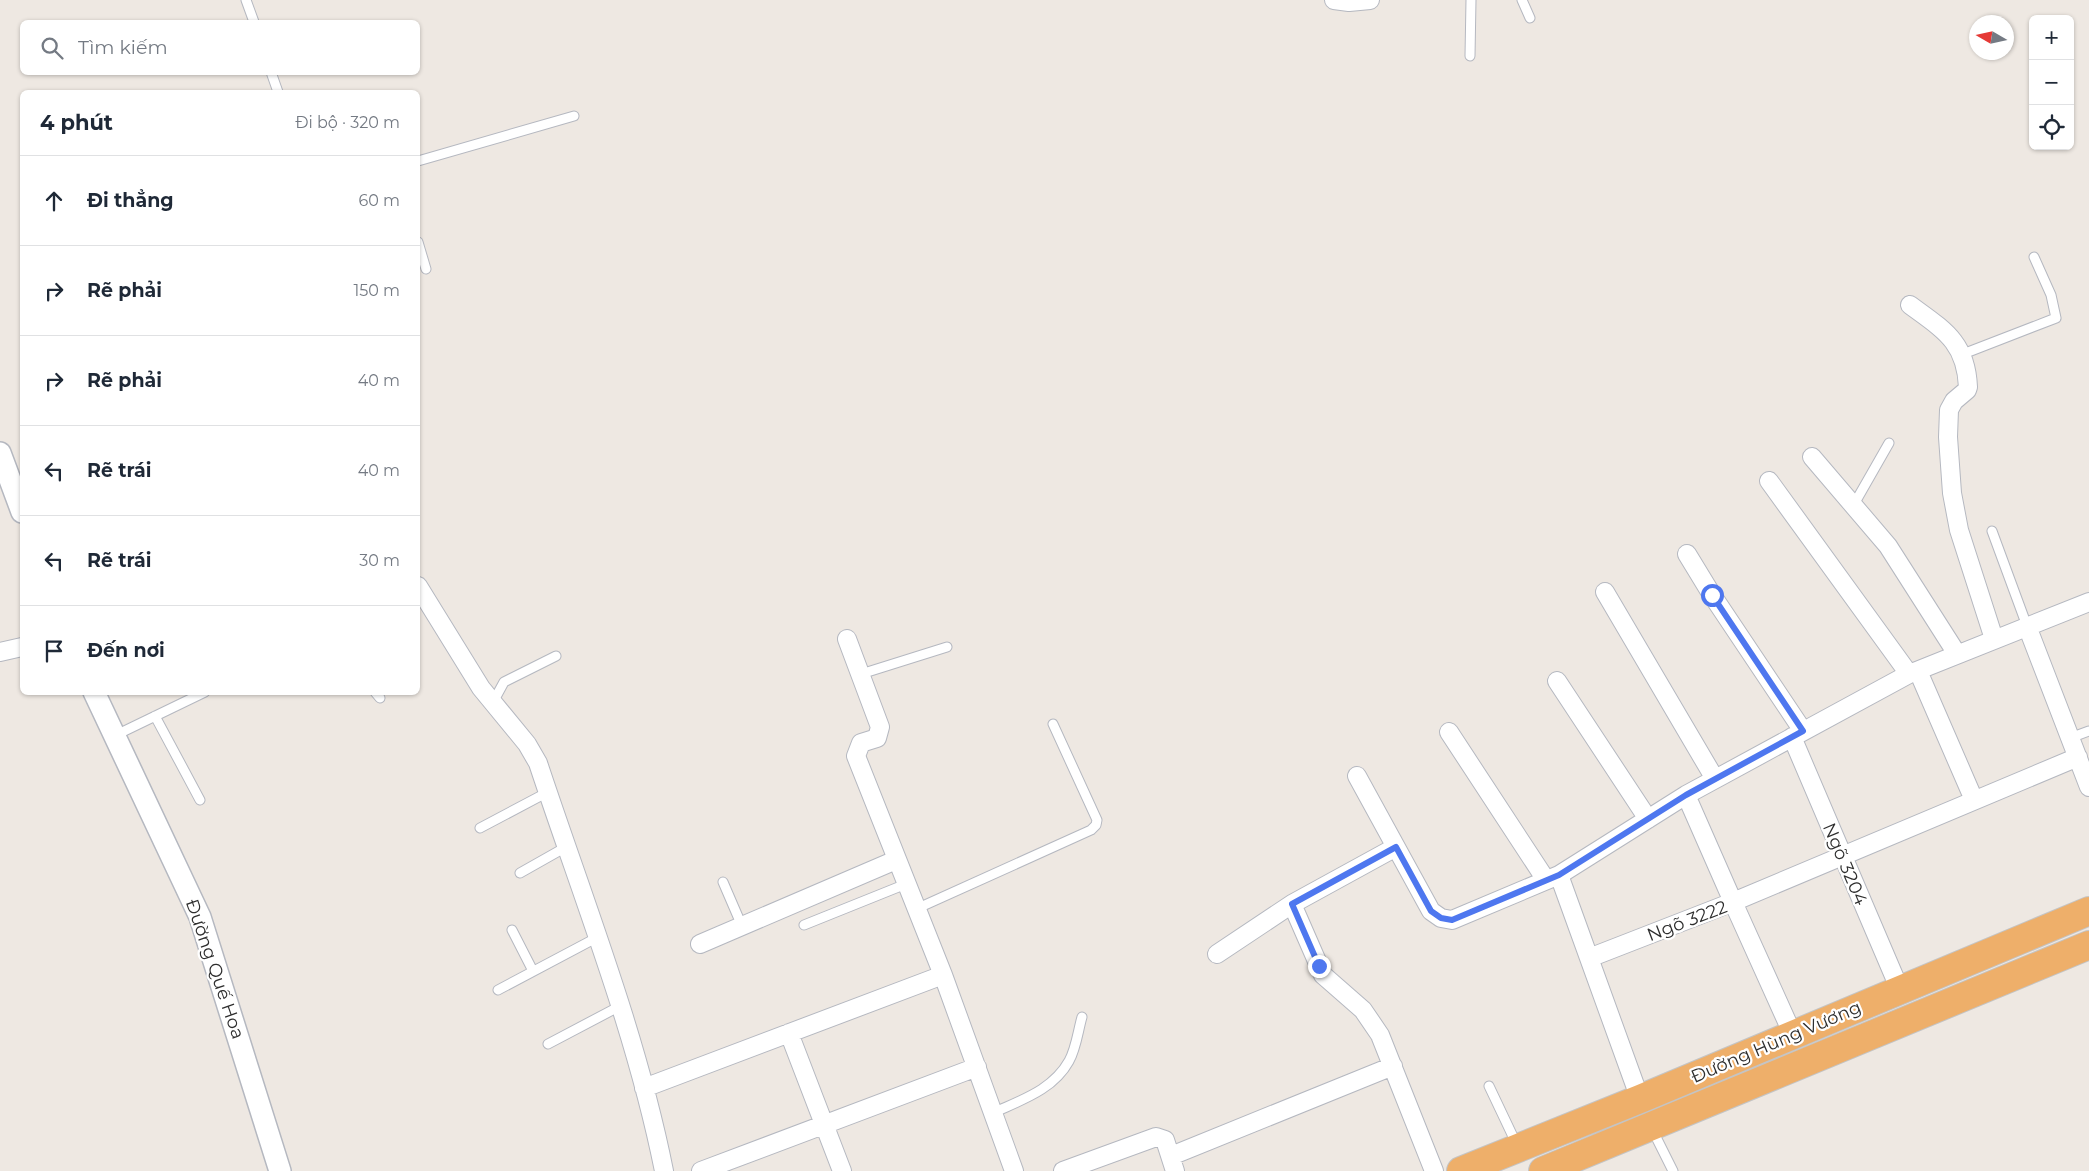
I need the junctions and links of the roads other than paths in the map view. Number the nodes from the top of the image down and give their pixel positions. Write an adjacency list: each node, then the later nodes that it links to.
1 (246, 0): 7 (lane)
2 (1334, 0): 3 (street)
3 (1370, 0)
4 (1471, 0): 8 (lane)
5 (1522, 0): 6 (lane)
6 (1530, 18)
7 (253, 20)
8 (1470, 56)
9 (272, 75): 10 (lane)
10 (277, 90)
11 (574, 116): 12 (lane)
12 (420, 160)
13 (420, 249): 15 (lane)
14 (2034, 257): 17 (lane)
15 (426, 269)
16 (1910, 306): 17 (street)
17 (1963, 354): 31 (street)
18 (1889, 443): 22 (lane)
19 (0, 453): 23 (street)
20 (1812, 457): 22 (street)
21 (1770, 481): 37 (street)
22 (1852, 506): 35 (street)
23 (20, 507)
24 (1992, 530): 29 (lane)
25 (1687, 554): 47 (street, Ngõ 3204)
26 (420, 589): 42 (street)
27 (1605, 592): 52 (street)
28 (2089, 602): 29 (street)
29 (2027, 626): 31 (street); 49 (street)
30 (847, 639): 38 (street)
31 (1994, 639): 35 (street)
32 (20, 647): 34 (street)
33 (947, 647): 38 (lane)
34 (0, 652)
35 (1957, 654): 37 (street)
36 (556, 656): 42 (lane)
37 (1914, 672): 47 (street); 57 (street)
38 (861, 674): 63 (street)
39 (1557, 681): 58 (street)
40 (95, 695): 48 (street, Đường Quế Hoa)
41 (200, 695): 43 (lane)
42 (492, 704): 54 (street)
43 (155, 716): 48 (lane); 56 (lane)
44 (1053, 724): 70 (lane)
45 (2089, 731): 49 (lane)
46 (1449, 732): 65 (street)
47 (1798, 734): 52 (street); 62 (street, Ngõ 3204)
48 (114, 736): 99 (street, Đường Quế Hoa)
49 (2070, 738): 50 (street)
50 (2078, 757): 53 (street); 57 (street)
51 (1357, 776): 61 (street)
52 (1715, 779): 55 (street)
53 (2089, 787)
54 (548, 792): 59 (lane); 60 (street)
55 (1686, 795): 58 (street); 68 (street)
56 (200, 800)
57 (1974, 800): 62 (street)
58 (1648, 819): 65 (street)
59 (480, 828)
60 (566, 847): 64 (lane); 75 (street)
61 (1396, 847): 65 (street); 69 (street)
62 (1842, 857): 68 (street); 83 (street, Ngõ 3204)
63 (896, 860): 67 (street); 73 (street)
64 (520, 873)
65 (1552, 878): 79 (street)
66 (723, 882): 73 (lane)
67 (906, 884): 70 (street); 72 (lane)
68 (1733, 902): 79 (street, Ngõ 3222); 87 (street, Ngõ 3222)
69 (1292, 904): 78 (street); 89 (street)
70 (916, 909): 81 (street)
71 (2089, 911): 83 (highway, Đường Hùng Vương)
72 (804, 925)
73 (742, 926): 76 (street)
74 (512, 930): 80 (lane)
75 (598, 937): 80 (lane); 84 (street)
76 (700, 944)
77 (2089, 945): 96 (highway, Đường Hùng Vương)
78 (1217, 954)
79 (1589, 958): 93 (street)
80 (533, 971): 82 (lane)
81 (943, 975): 86 (street); 90 (street)
82 (498, 990)
83 (1900, 990): 87 (highway, Đường Hùng Vương)
84 (622, 1005): 88 (lane); 92 (street)
85 (1082, 1017): 94 (lane)
86 (789, 1034): 92 (street); 95 (street)
87 (1793, 1034): 93 (highway, Đường Hùng Vương)
88 (548, 1044)
89 (1393, 1066): 98 (street); 105 (street)
90 (976, 1067): 94 (street); 95 (street)
91 (1489, 1086): 97 (lane)
92 (644, 1088): 100 (street)
93 (1640, 1098): 97 (highway, Đường Hùng Vương)
94 (994, 1113): 103 (street)
95 (824, 1126): 101 (street); 102 (street)
96 (1651, 1126): 107 (highway, Đường Hùng Vương); 108 (lane)
97 (1526, 1145): 106 (highway, Đường Hùng Vương); 107 (street)
98 (1173, 1163): 104 (street)
99 (280, 1171)
100 (664, 1171)
101 (701, 1171)
102 (842, 1171)
103 (1014, 1171)
104 (1063, 1171)
105 (1434, 1171)
106 (1461, 1171)
107 (1545, 1171)
108 (1673, 1171)

